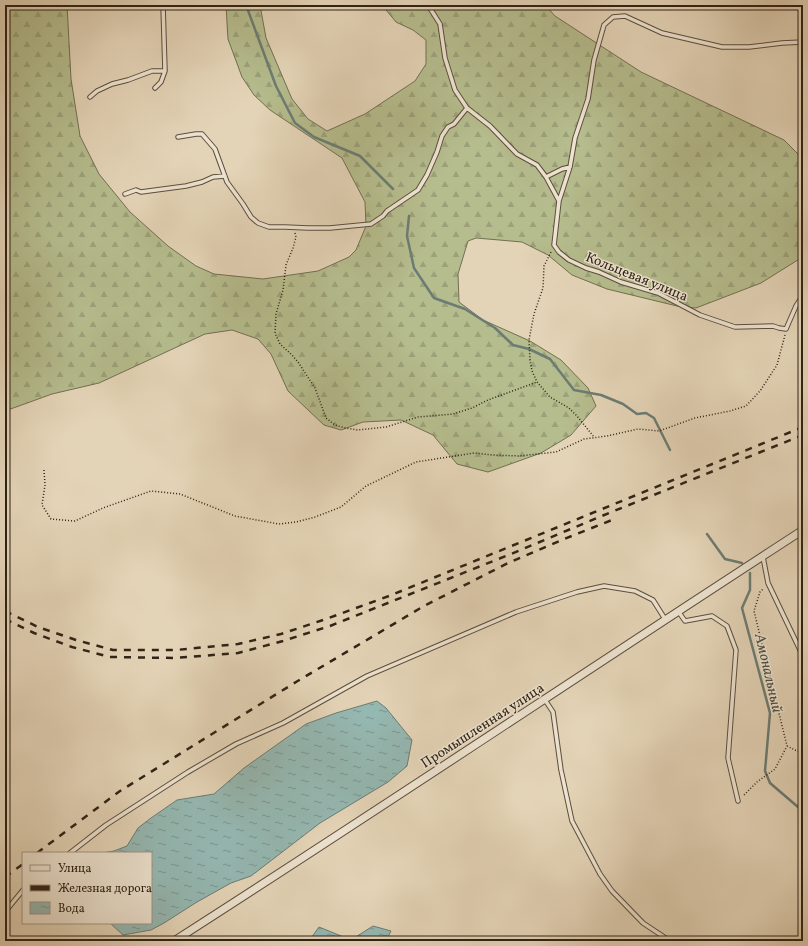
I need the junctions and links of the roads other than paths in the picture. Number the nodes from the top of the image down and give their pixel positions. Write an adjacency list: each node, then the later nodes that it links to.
1 (163, 5): 4 (lane)
2 (428, 5): 7 (lane)
3 (803, 42): 9 (lane)
4 (165, 71): 5 (lane); 6 (lane)
5 (155, 88)
6 (90, 97)
7 (467, 108): 10 (lane); 11 (lane)
8 (178, 137): 10 (lane)
9 (570, 167): 11 (lane); 13 (lane)
10 (224, 176): 12 (lane)
11 (546, 177): 13 (lane)
12 (125, 194)
13 (559, 201): 14 (lane, Кольцевая улица)
14 (803, 295)
15 (803, 530): 16 (street, Промышленная улица)
16 (763, 556): 17 (street, Промышленная улица); 19 (lane)
17 (678, 611): 18 (street, Промышленная улица); 21 (lane)
18 (665, 620): 20 (street, Промышленная улица); 22 (lane)
19 (803, 654)
20 (544, 698): 25 (street, Промышленная улица); 26 (lane)
21 (738, 801)
22 (71, 852)
23 (22, 891): 24 (lane)
24 (5, 912)
25 (174, 941)
26 (670, 941)

